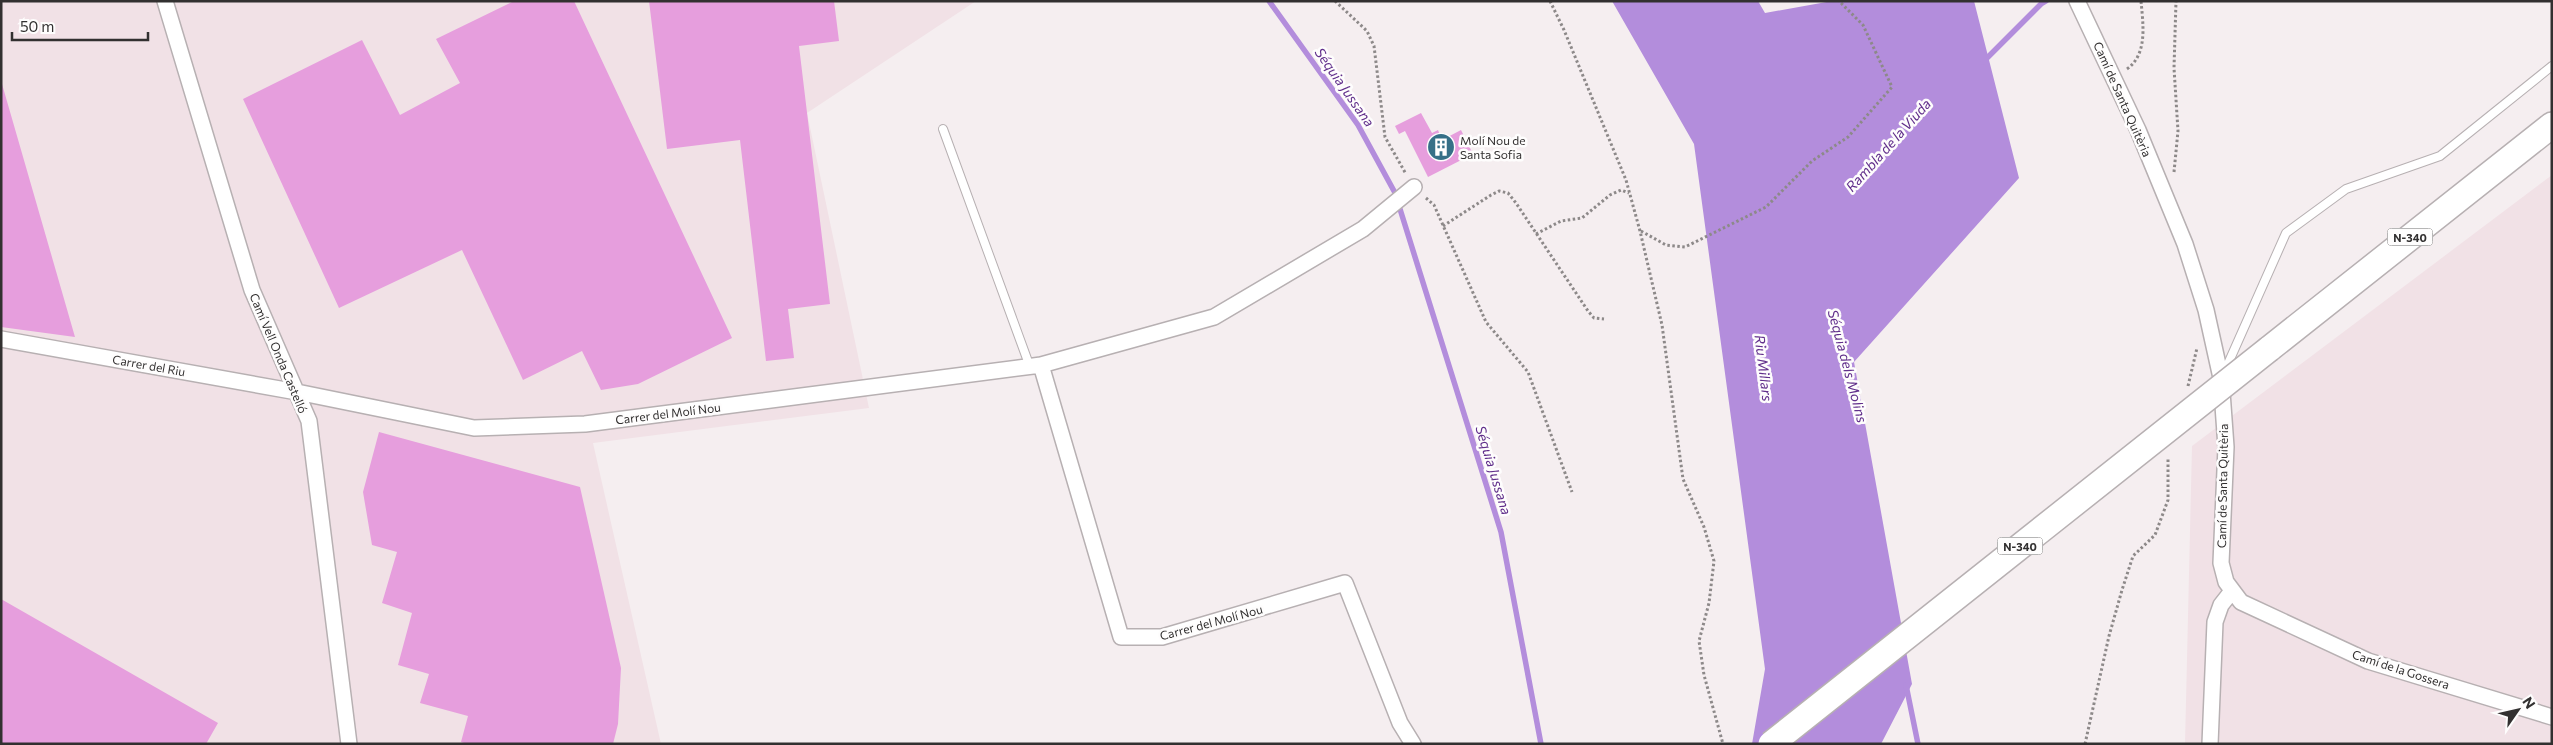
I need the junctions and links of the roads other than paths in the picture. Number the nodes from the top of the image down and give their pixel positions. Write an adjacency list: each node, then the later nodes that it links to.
1 (165, 1): 10 (street, Camí Vell Onda Castelló)
2 (2079, 4): 9 (street, Camí de Santa Quitèria)
3 (2552, 66): 9 (lane)
4 (2552, 125): 15 (highway, N-340, bridge)
5 (943, 129): 8 (lane)
6 (1414, 187): 8 (street, Carrer del Molí Nou)
7 (1, 339): 10 (street, Carrer del Riu)
8 (1036, 366): 10 (street, Carrer del Molí Nou); 14 (street, Carrer del Molí Nou)
9 (2221, 378): 11 (street, Camí de Santa Quitèria)
10 (297, 392): 13 (street, Camí Vell Onda Castelló)
11 (2232, 591): 12 (street, Camí de la Gossera); 16 (street)
12 (2552, 716)
13 (349, 744)
14 (1413, 744)
15 (1771, 744)
16 (2210, 744)

